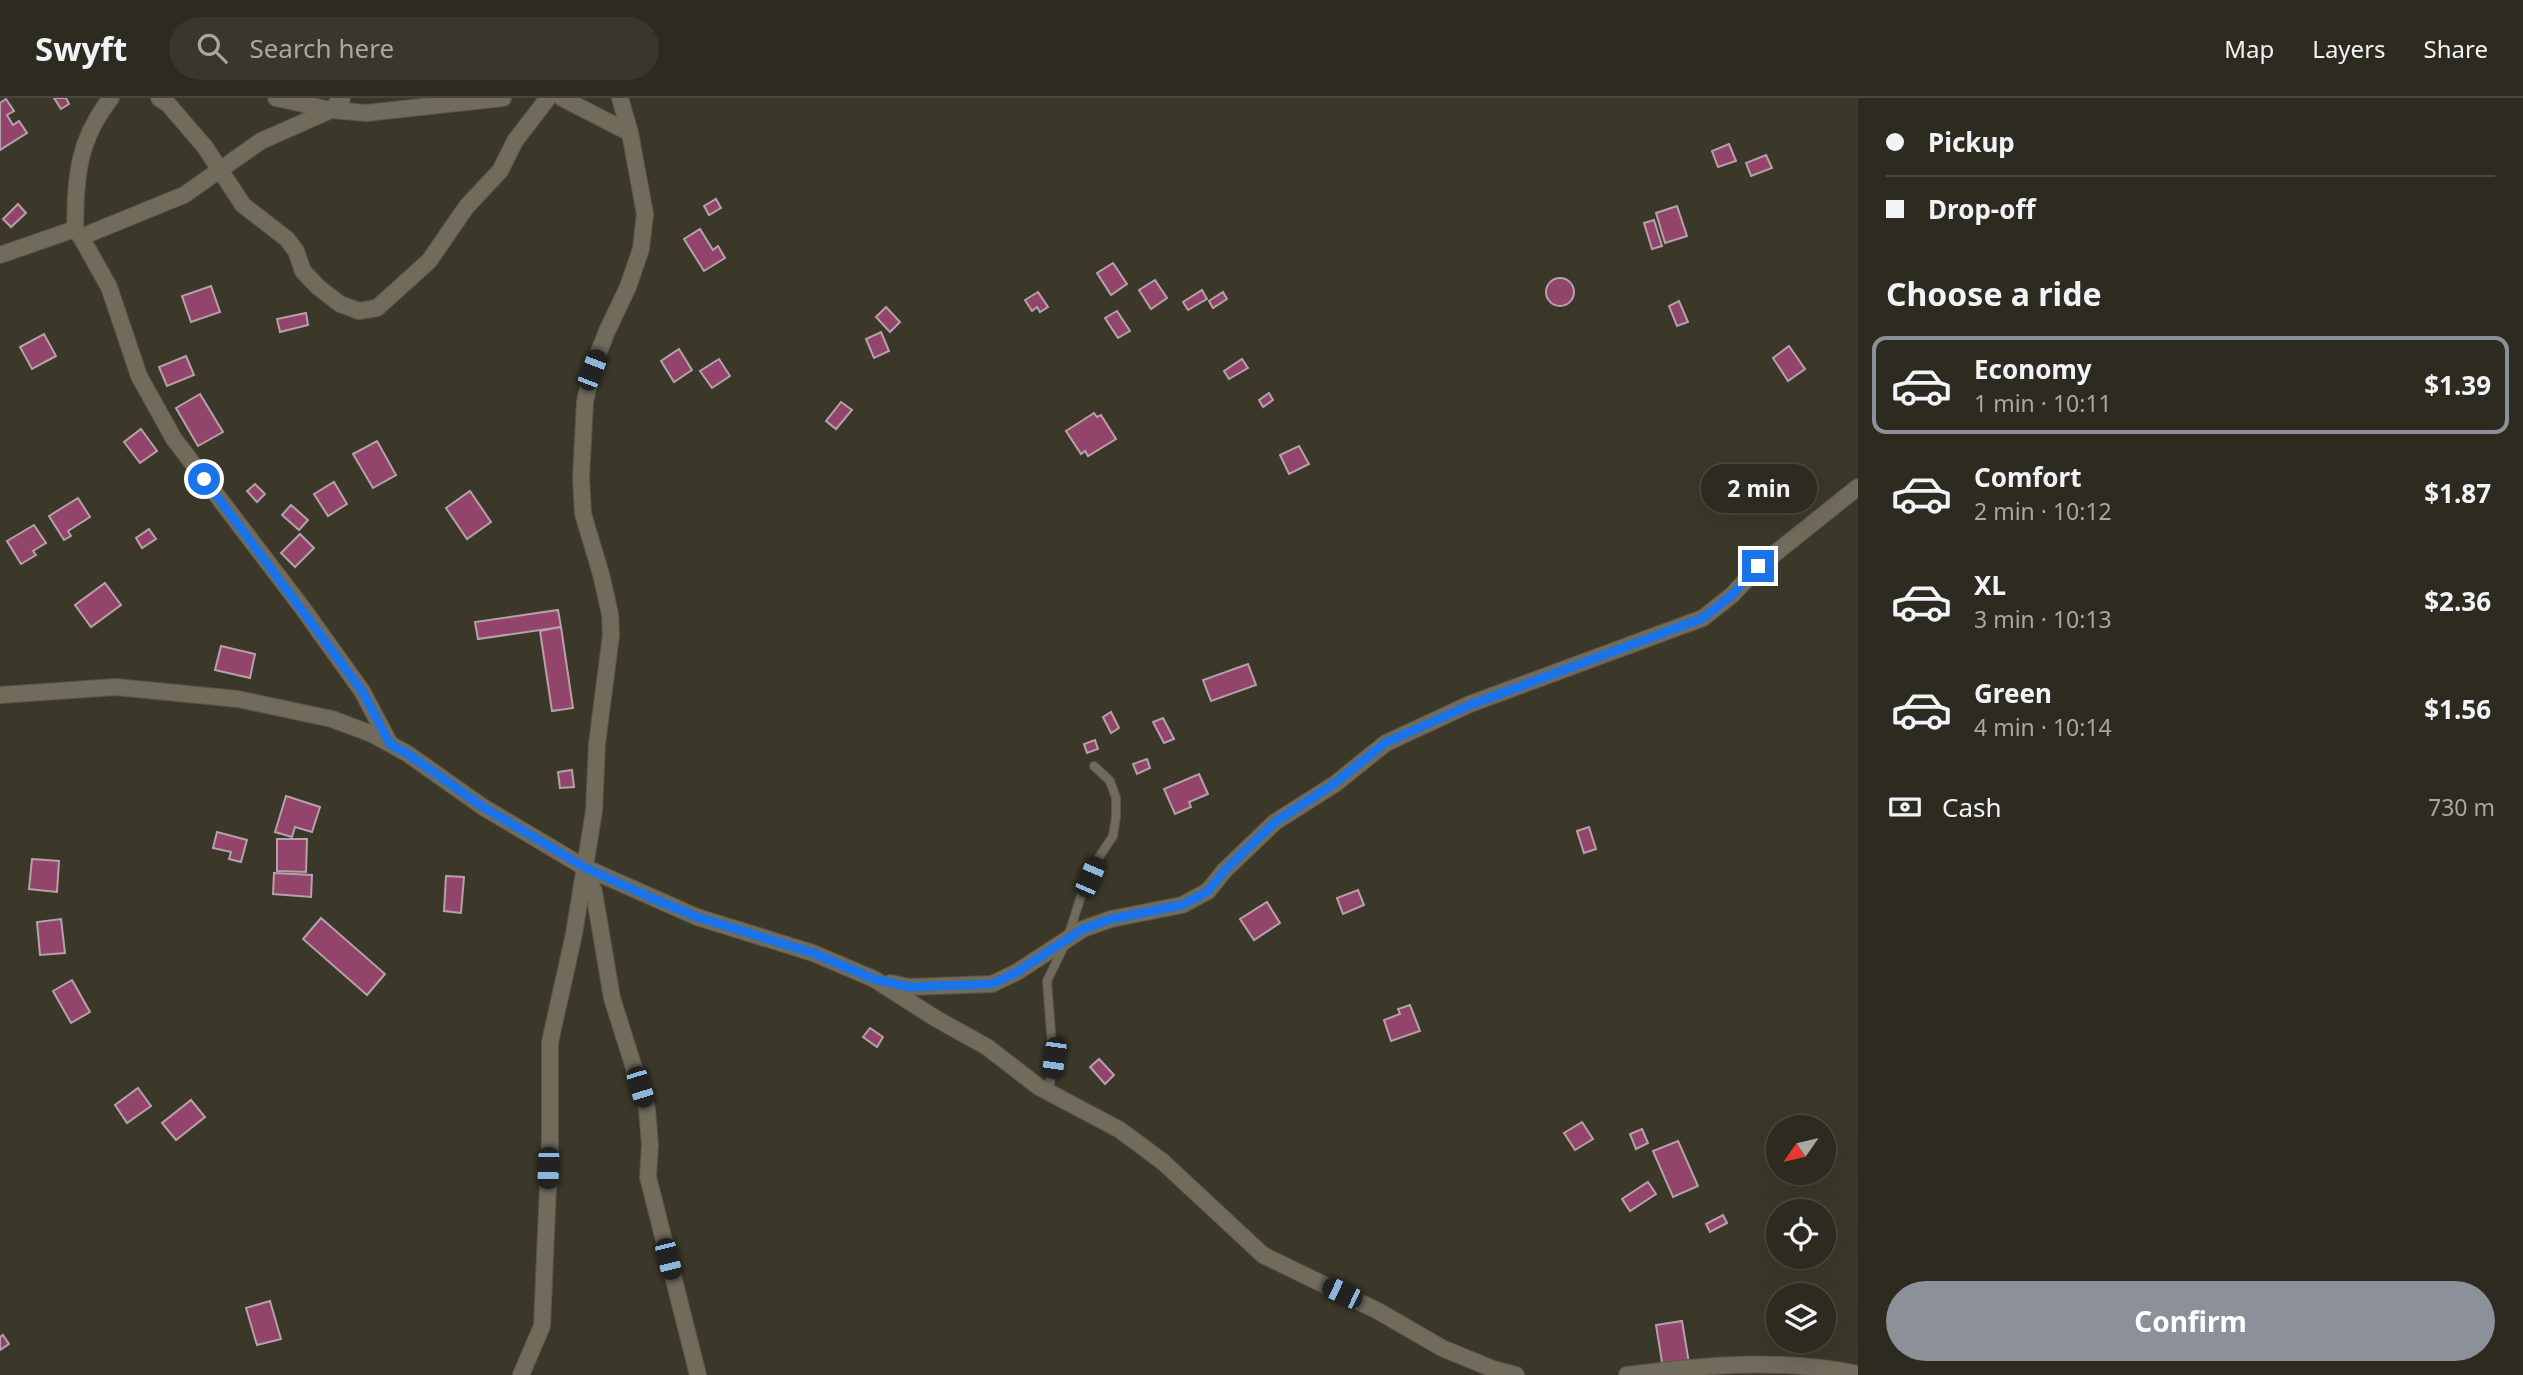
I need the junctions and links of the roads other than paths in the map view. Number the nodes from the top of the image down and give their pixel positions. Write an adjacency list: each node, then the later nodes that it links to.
1 (111, 98): 11 (street)
2 (159, 98): 10 (street)
3 (276, 98): 8 (street)
4 (503, 98): 8 (street)
5 (548, 98): 10 (street)
6 (562, 98): 9 (street)
7 (620, 98): 9 (street)
8 (336, 104): 10 (street)
9 (630, 133): 17 (street)
10 (219, 171): 11 (street)
11 (78, 233): 12 (street); 15 (street)
12 (0, 256)
13 (1858, 487): 18 (street)
14 (0, 695): 15 (street)
15 (390, 744): 17 (street)
16 (1094, 766): 18 (lane)
17 (584, 867): 19 (street); 22 (street); 23 (street)
18 (1067, 940): 19 (street); 20 (lane)
19 (874, 979): 20 (street)
20 (1049, 1092): 24 (street)
21 (1858, 1374): 25 (street)
22 (521, 1375)
23 (698, 1375)
24 (1516, 1375)
25 (1627, 1375)

